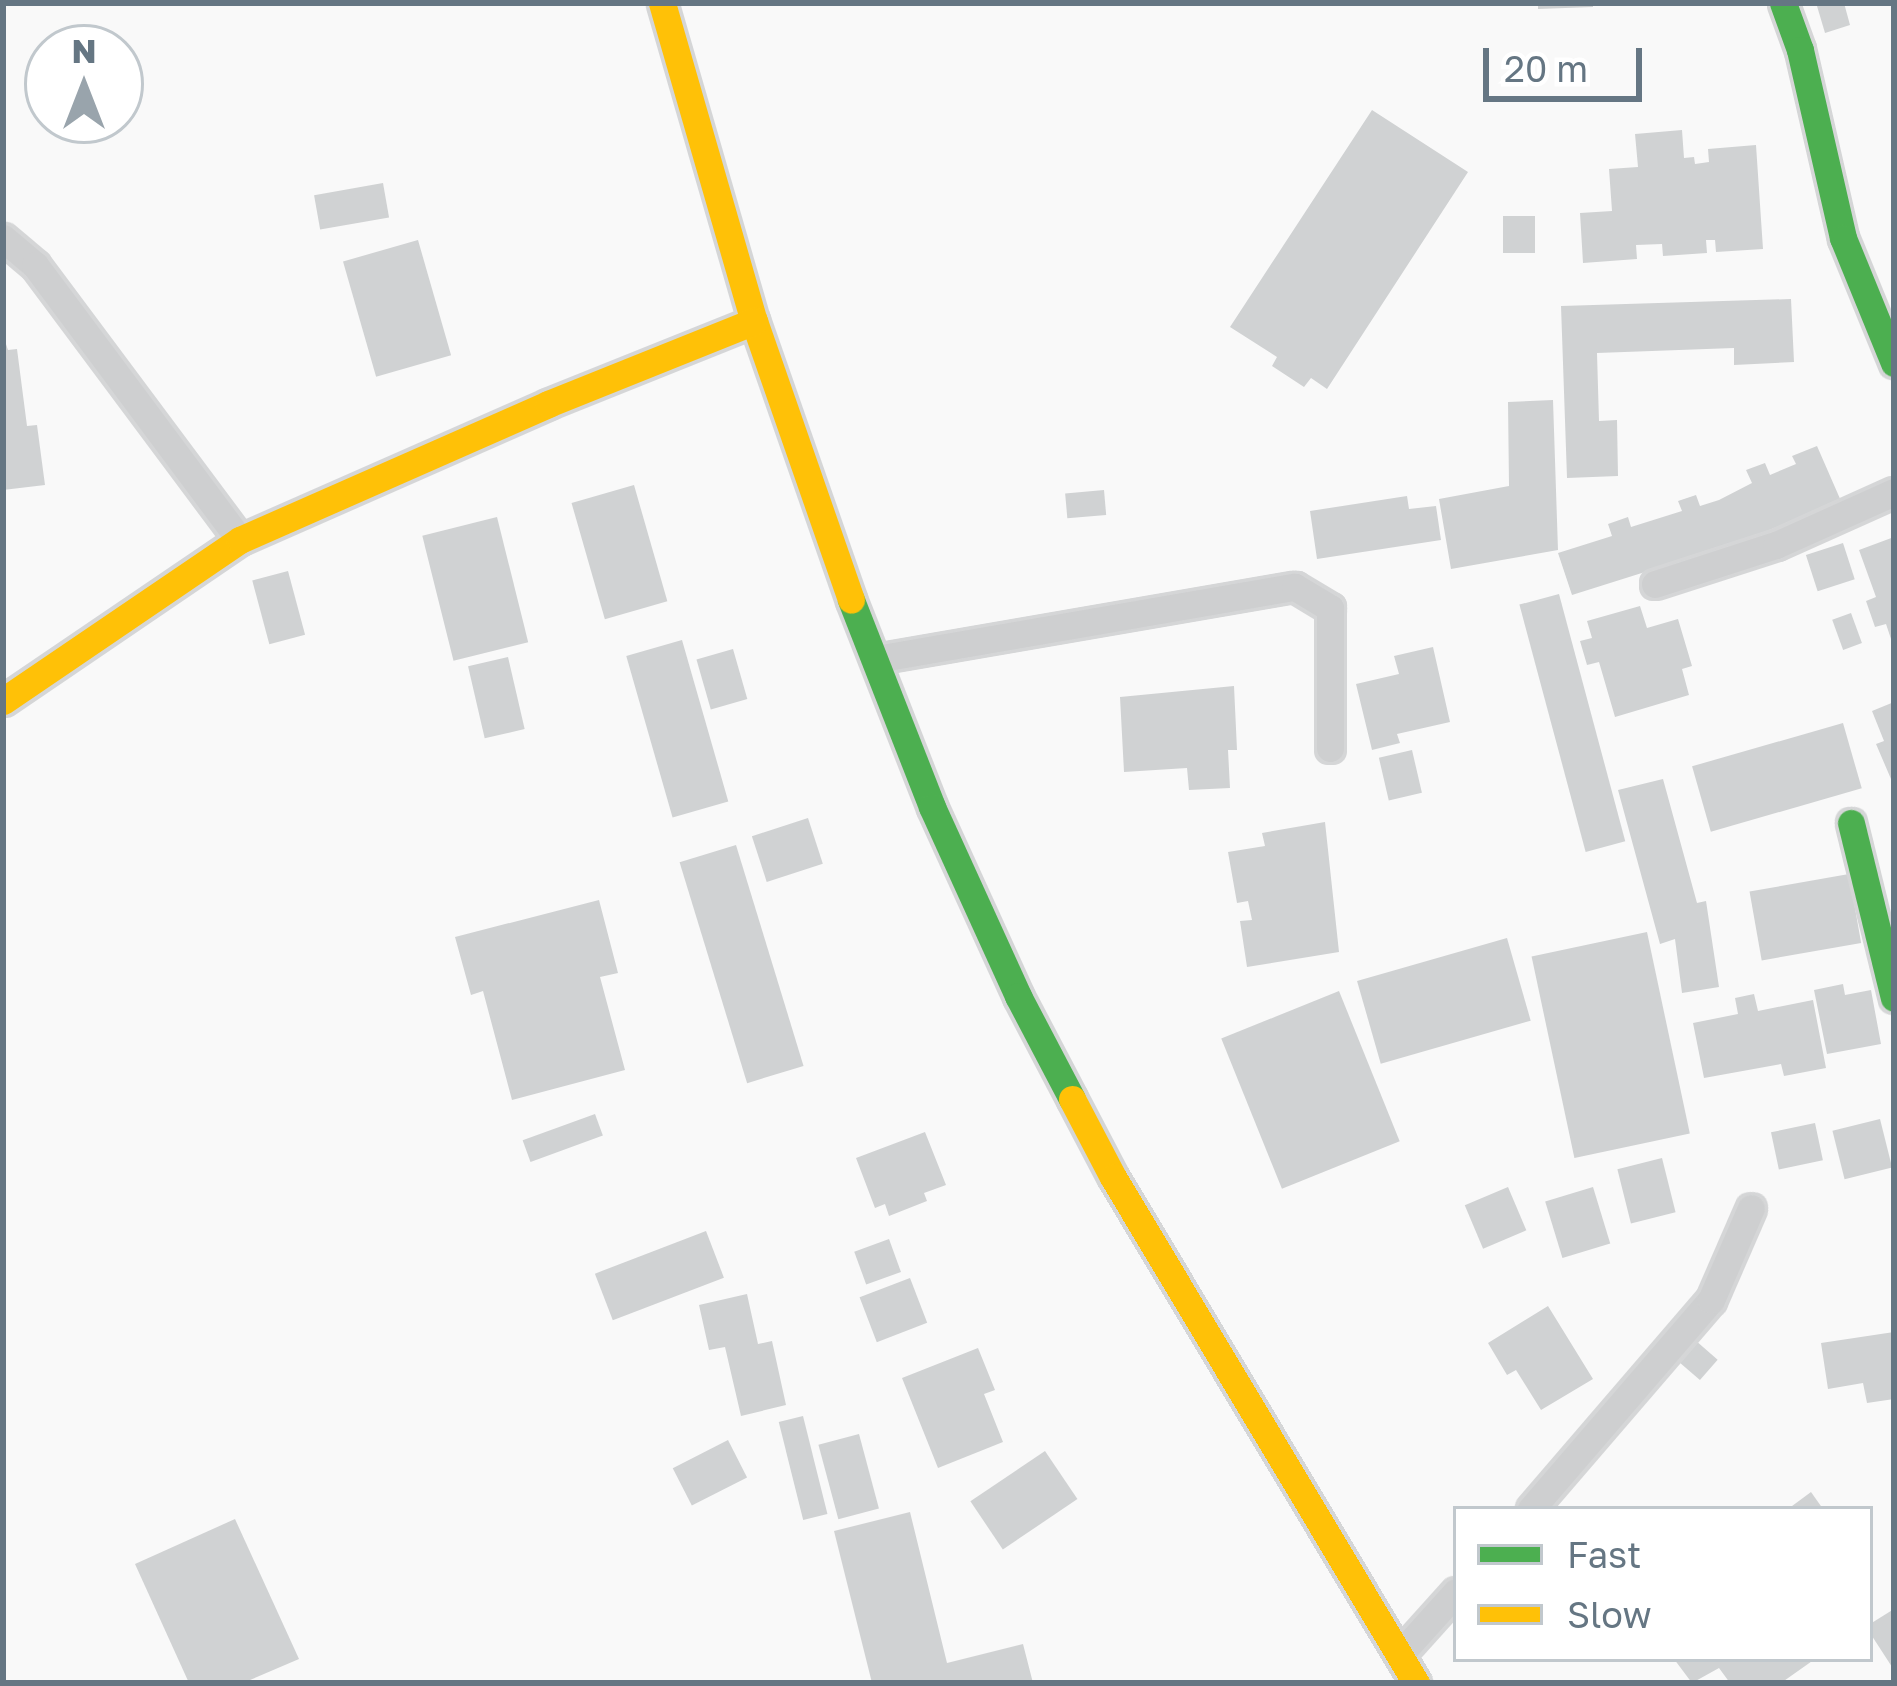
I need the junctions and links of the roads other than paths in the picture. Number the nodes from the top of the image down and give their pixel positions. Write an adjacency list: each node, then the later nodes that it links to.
1 (662, 3): 4 (main road)
2 (1783, 3): 5 (main road)
3 (3, 238): 7 (lane)
4 (754, 321): 7 (main road); 9 (main road)
5 (1894, 363)
6 (1894, 492): 8 (lane)
7 (240, 540): 10 (main road)
8 (1655, 584)
9 (872, 660): 11 (lane); 17 (main road)
10 (3, 701)
11 (1330, 748)
12 (1851, 823): 13 (main road)
13 (1894, 998)
14 (1751, 1208): 15 (lane)
15 (1534, 1506)
16 (1453, 1595): 17 (lane)
17 (1398, 1656): 18 (main road)
18 (1416, 1683)

